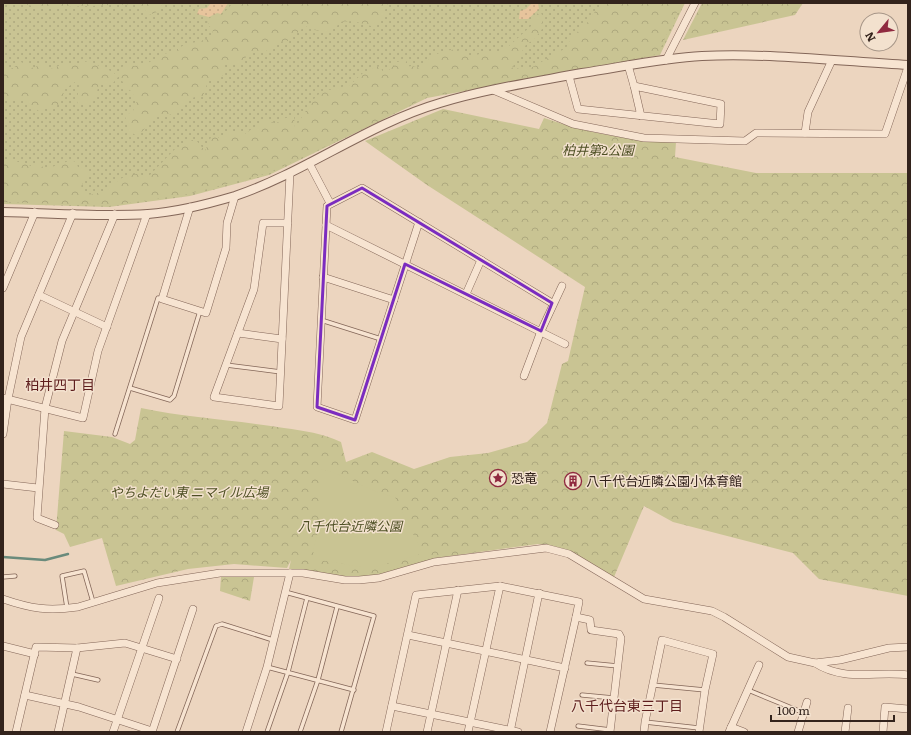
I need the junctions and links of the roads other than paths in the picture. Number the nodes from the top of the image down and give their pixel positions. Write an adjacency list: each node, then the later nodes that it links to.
1 (695, 3): 2 (street)
2 (666, 60): 3 (street); 4 (street)
3 (832, 60): 5 (street); 10 (street)
4 (628, 66): 6 (street); 7 (street)
5 (908, 66): 10 (street)
6 (569, 76): 8 (street); 9 (street)
7 (634, 86): 9 (street); 9 (street)
8 (493, 90): 10 (street); 11 (street)
9 (641, 116)
10 (805, 133)
11 (309, 163): 12 (street); 14 (street)
12 (290, 173): 13 (street); 22 (street)
13 (235, 196): 15 (street); 34 (street)
14 (330, 203): 21 (street); 23 (street)
15 (190, 207): 20 (street); 31 (street)
16 (3, 212): 17 (street)
17 (35, 212): 18 (street); 28 (street)
18 (74, 213): 19 (street); 30 (street)
19 (115, 214): 20 (street); 35 (street)
20 (147, 214): 37 (street)
21 (419, 222): 24 (street); 25 (street)
22 (288, 224): 39 (street); 40 (street)
23 (326, 225): 25 (street); 26 (street)
24 (482, 260): 29 (street); 33 (street)
25 (406, 264): 29 (street); 32 (street)
26 (323, 277): 32 (street); 36 (street)
27 (562, 286): 33 (street)
28 (3, 288)
29 (466, 294): 38 (street)
30 (39, 295): 35 (street); 47 (street)
31 (162, 299): 34 (street); 46 (lane)
32 (394, 300): 41 (street)
33 (552, 303): 38 (street)
34 (200, 311): 46 (lane)
35 (74, 312): 37 (street); 48 (street)
36 (321, 320): 41 (lane); 41 (street)
37 (106, 327): 48 (street)
38 (541, 331): 42 (street); 45 (street)
39 (238, 333): 40 (street); 43 (street)
40 (282, 339): 44 (street)
41 (381, 339)
42 (565, 344)
43 (226, 365): 44 (lane); 44 (street)
44 (280, 372)
45 (524, 376)
46 (130, 388): 51 (lane)
47 (6, 398): 48 (street); 49 (street)
48 (45, 408): 53 (street)
49 (3, 429): 50 (street)
50 (3, 434)
51 (115, 434)
52 (3, 484): 53 (street)
53 (38, 488): 54 (street)
54 (55, 525)
55 (290, 573): 60 (street); 65 (street); 82 (street)
56 (15, 576): 57 (lane)
57 (3, 577)
58 (500, 586): 59 (street); 61 (street); 77 (street)
59 (458, 590): 70 (street); 72 (street)
60 (285, 592): 63 (lane); 71 (street)
61 (540, 593): 69 (street); 80 (street)
62 (159, 598): 76 (street)
63 (307, 598): 66 (lane); 87 (lane)
64 (3, 599): 67 (street)
65 (93, 602): 67 (street); 67 (lane)
66 (337, 607): 91 (lane); 93 (lane)
67 (67, 608)
68 (193, 609): 79 (street)
69 (576, 617): 84 (street); 86 (street)
70 (408, 635): 72 (street); 101 (street)
71 (273, 640): 85 (street); 118 (lane)
72 (446, 643): 77 (street); 104 (street)
73 (3, 646): 78 (street)
74 (908, 647): 82 (street)
75 (77, 648): 76 (street); 78 (street); 88 (street)
76 (142, 648): 79 (street); 106 (street)
77 (485, 651): 80 (street); 107 (street)
78 (35, 654): 96 (street)
79 (177, 659): 112 (street)
80 (525, 660): 86 (street); 113 (street)
81 (587, 663): 84 (lane)
82 (815, 663): 89 (street)
83 (759, 665): 95 (street)
84 (618, 666): 98 (street)
85 (267, 667): 87 (lane); 119 (street)
86 (564, 668): 127 (street)
87 (288, 672): 91 (lane); 120 (lane)
88 (72, 674): 90 (lane); 100 (street)
89 (908, 675)
90 (98, 680)
91 (318, 680): 93 (lane); 121 (lane)
92 (652, 685): 94 (lane); 94 (street); 108 (street)
93 (354, 690): 122 (lane)
94 (705, 690): 110 (street)
95 (748, 690): 105 (lane); 111 (street)
96 (25, 695): 100 (street); 115 (street)
97 (582, 695): 98 (lane)
98 (614, 698): 114 (street)
99 (807, 702): 105 (street)
100 (64, 704): 106 (street); 116 (street)
101 (392, 706): 104 (street); 123 (street)
102 (848, 708): 131 (street)
103 (908, 709): 132 (street)
104 (431, 713): 107 (street); 124 (street)
105 (804, 713): 130 (street)
106 (117, 719): 112 (street); 117 (street)
107 (470, 722): 113 (street); 125 (street)
108 (645, 722): 110 (lane); 128 (street)
109 (578, 726): 114 (lane)
110 (699, 730)
111 (730, 730): 129 (street)
112 (152, 731)
113 (510, 731): 126 (street)
114 (610, 731)
115 (16, 732)
116 (58, 732)
117 (113, 732)
118 (177, 732)
119 (246, 732)
120 (267, 732)
121 (300, 732)
122 (341, 732)
123 (386, 732)
124 (427, 732)
125 (468, 732)
126 (518, 732)
127 (550, 732)
128 (644, 732)
129 (744, 732)
130 (798, 732)
131 (845, 732)
132 (883, 732)

